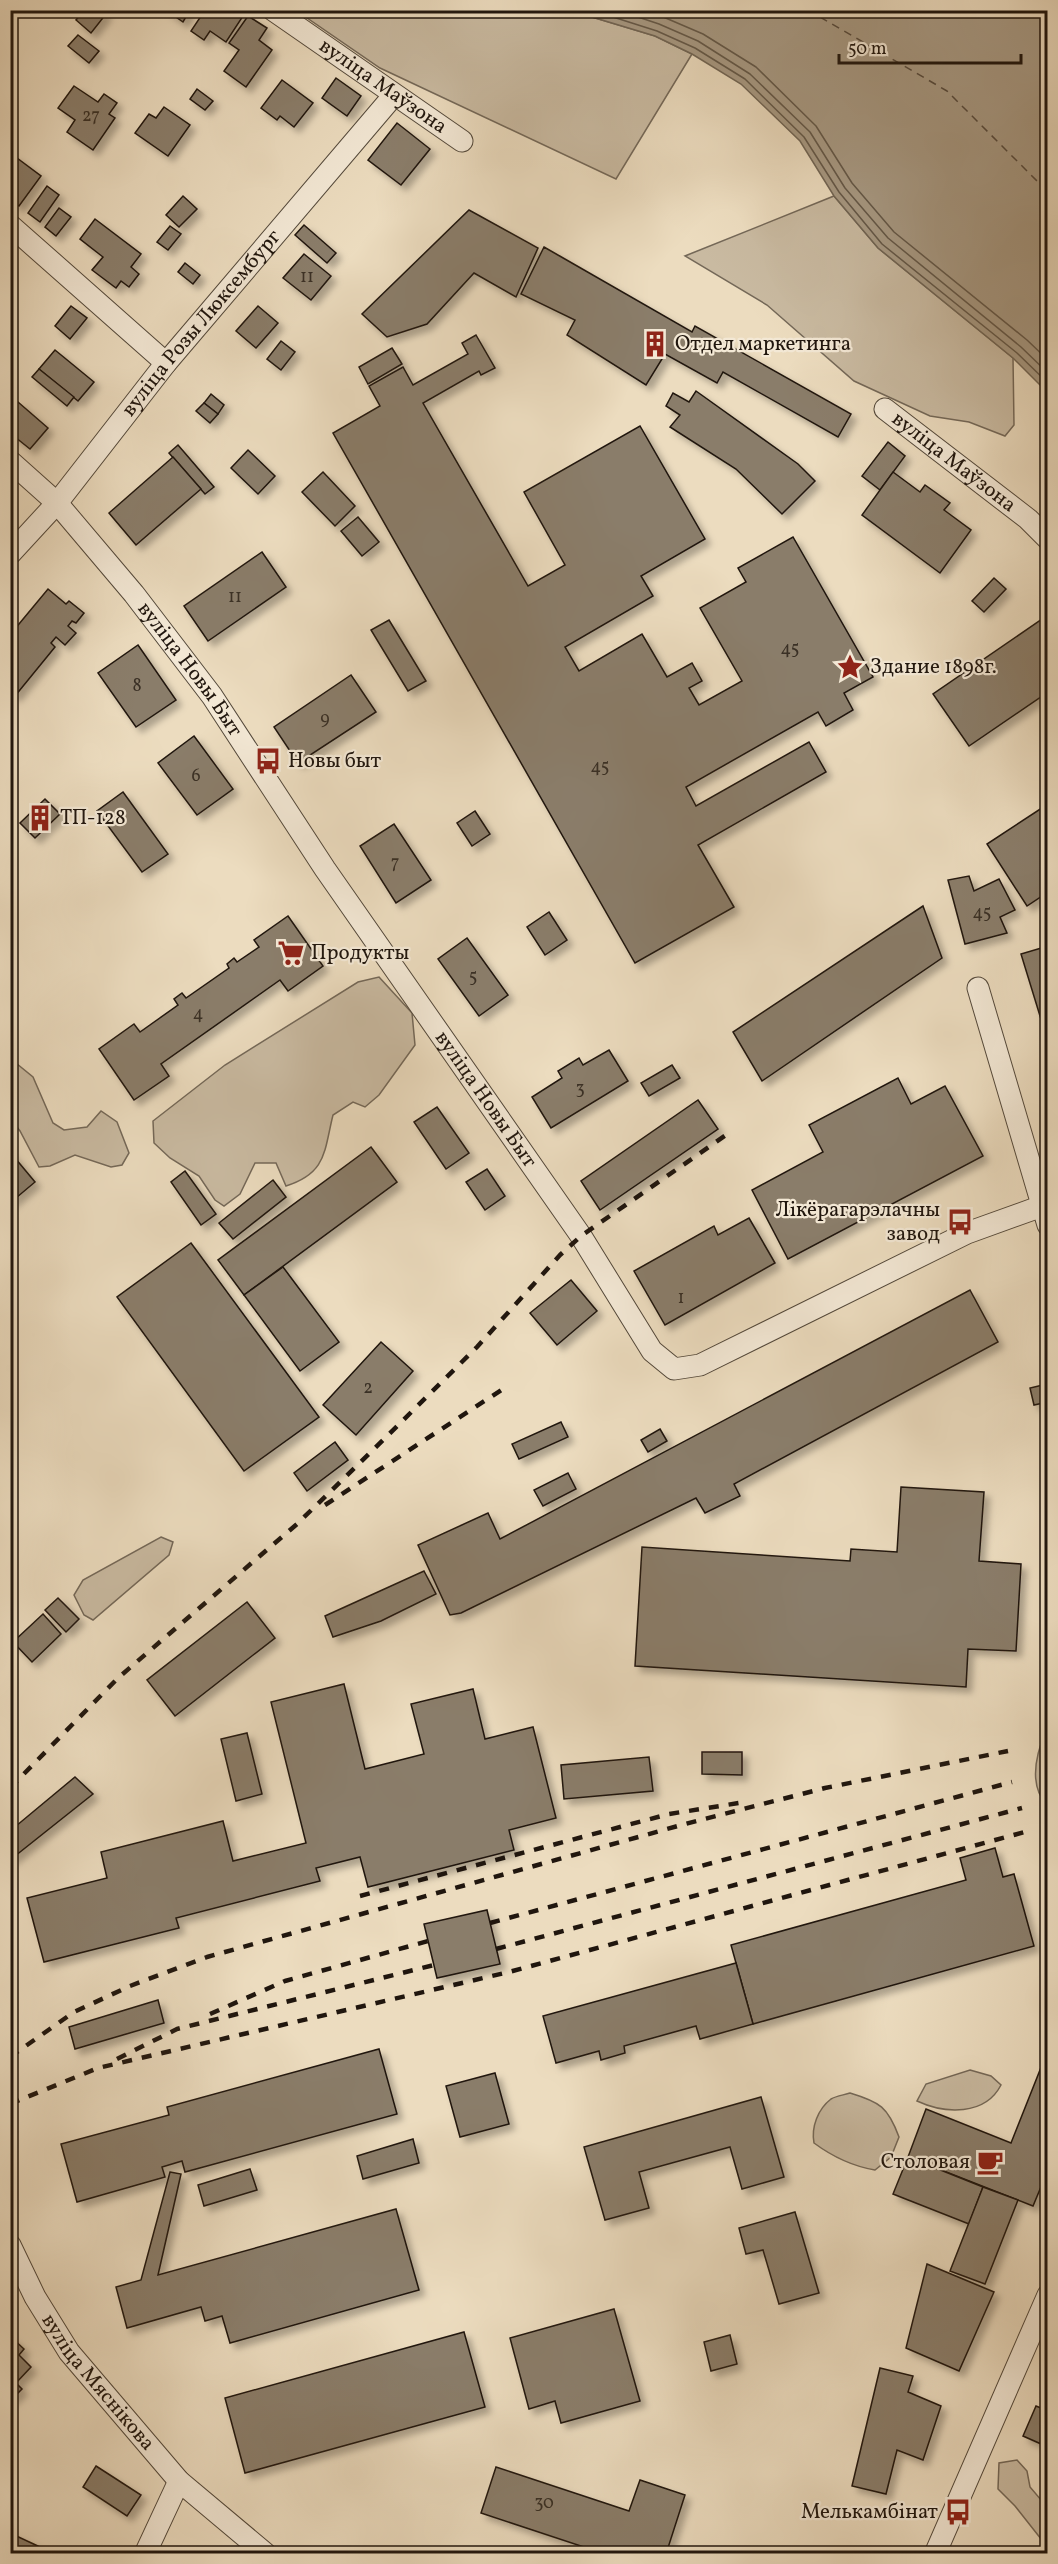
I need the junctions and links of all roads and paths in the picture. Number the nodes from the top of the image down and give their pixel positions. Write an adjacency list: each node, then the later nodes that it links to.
1 (273, 10): 2 (street, вуліца Маўзона)
2 (394, 95): 3 (street, вуліца Маўзона); 5 (street, вуліца Розы Люксембург)
3 (462, 141)
4 (10, 225): 5 (street)
5 (166, 363): 8 (street, вуліца Розы Люксембург)
6 (885, 409): 9 (street, вуліца Маўзона)
7 (10, 461): 8 (street, вуліца Новы Быт)
8 (57, 503): 10 (street, вуліца Розы Люксембург); 12 (street, вуліца Новы Быт)
9 (1047, 539)
10 (10, 554)
11 (978, 988): 12 (street)
12 (1045, 1216)
13 (10, 2245): 15 (street, вуліца Мяснікова)
14 (1047, 2295): 18 (street)
15 (179, 2481): 16 (street); 17 (street, вуліца Мяснікова)
16 (145, 2553)
17 (266, 2553)
18 (935, 2553)

